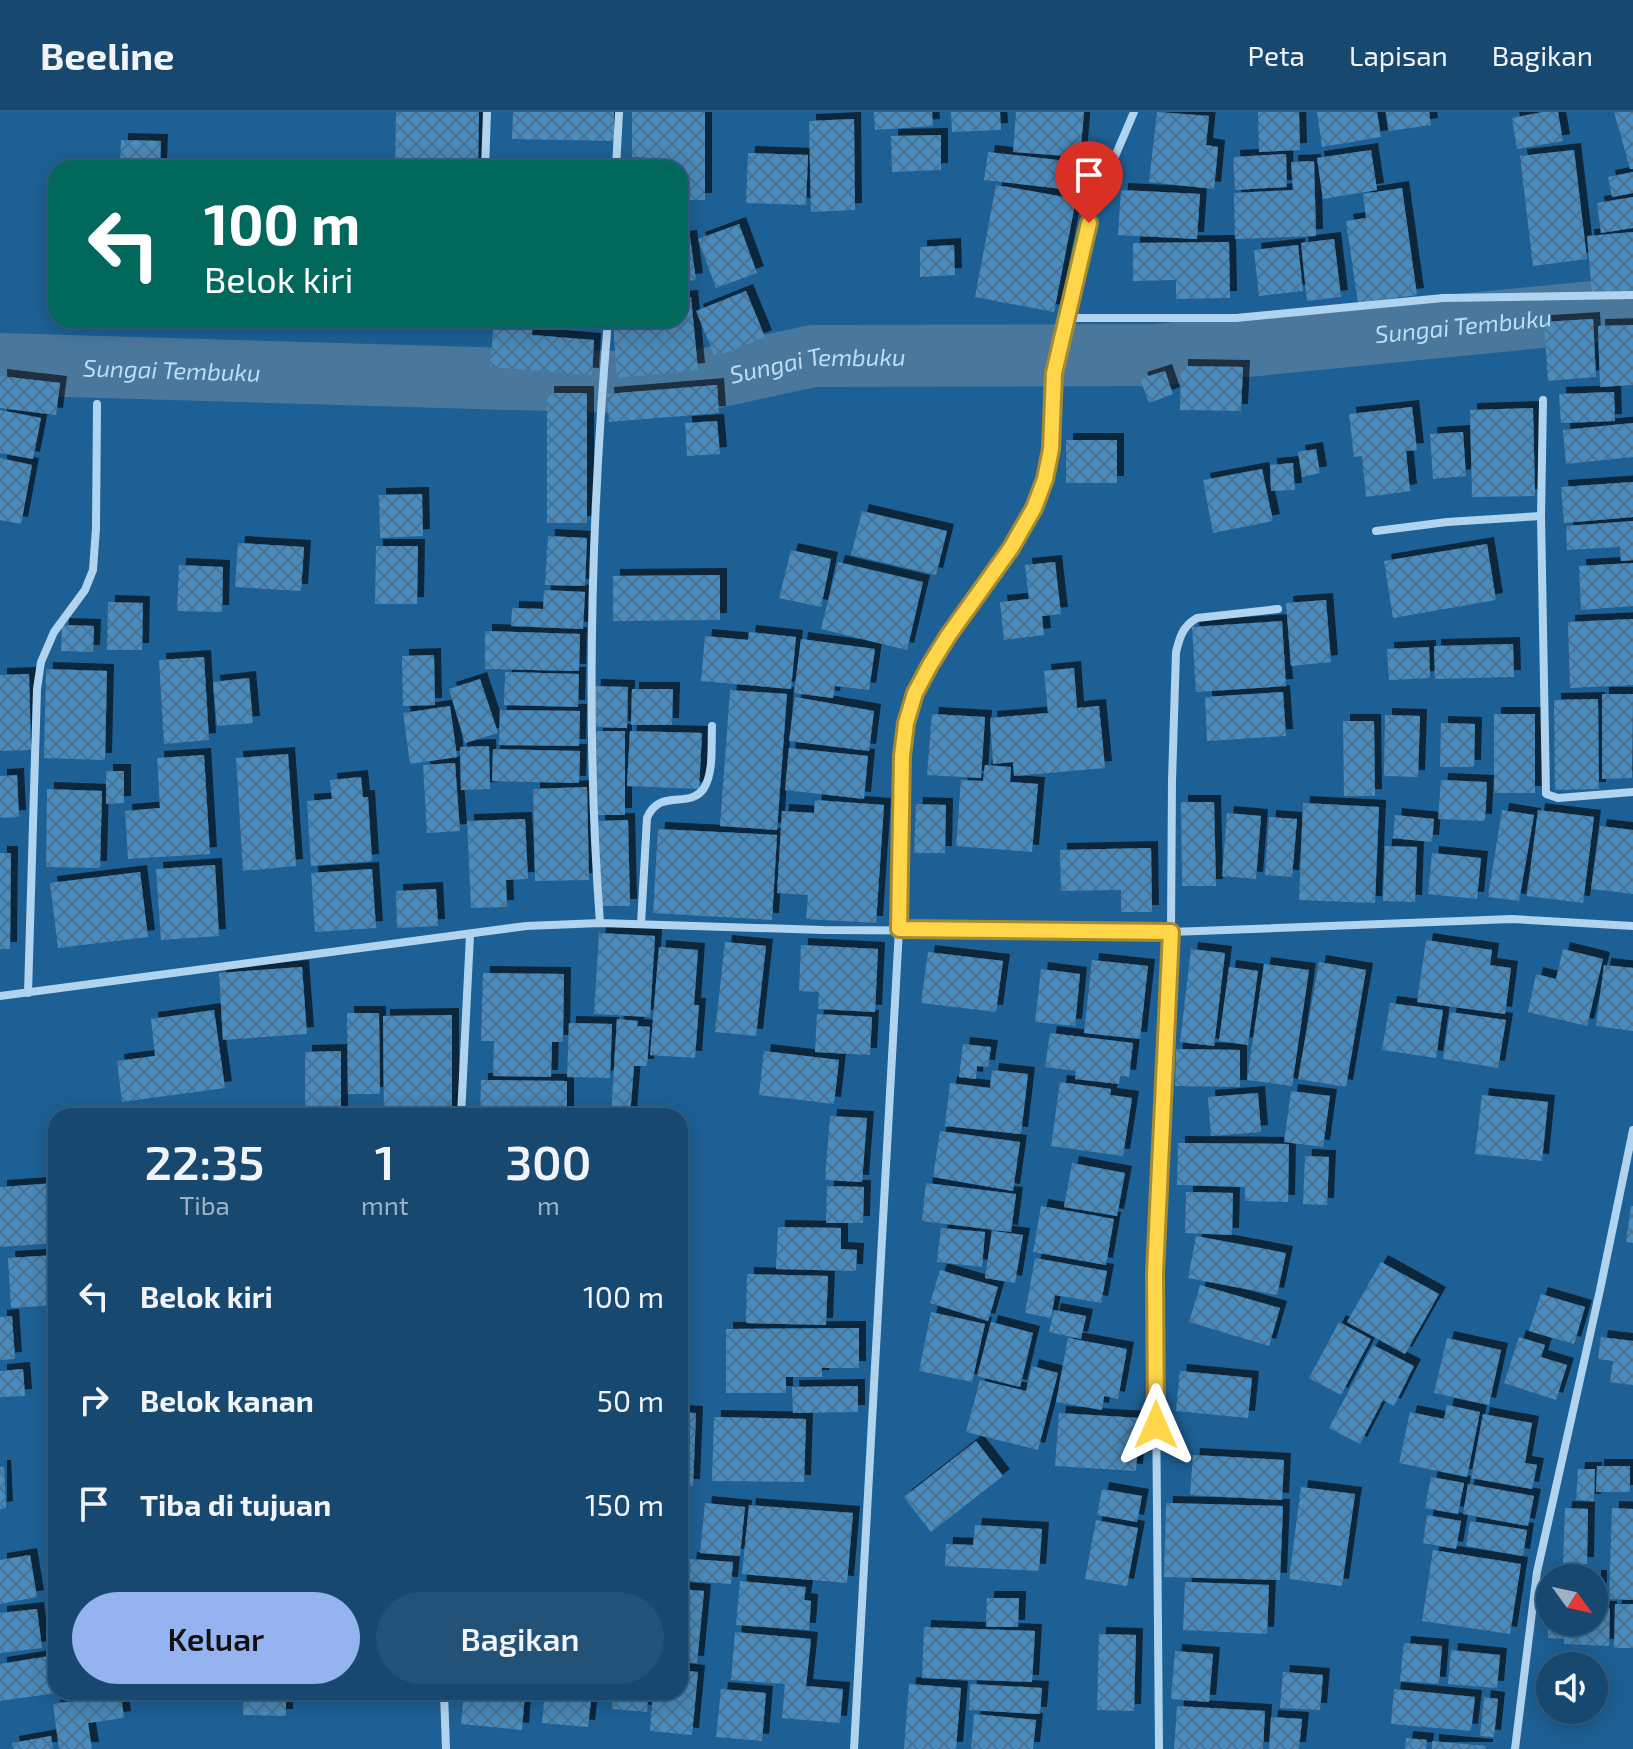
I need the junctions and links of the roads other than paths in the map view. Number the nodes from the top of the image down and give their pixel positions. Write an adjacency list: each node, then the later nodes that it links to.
1 (487, 112): 4 (street)
2 (619, 112): 5 (street)
3 (1134, 112): 7 (street)
4 (485, 160)
5 (616, 160)
6 (1633, 295): 7 (street)
7 (1068, 318): 19 (street)
8 (607, 328): 16 (street)
9 (1543, 400): 11 (street)
10 (97, 404): 22 (street)
11 (1541, 516): 12 (street); 15 (street)
12 (1376, 531)
13 (1278, 609): 20 (street)
14 (712, 726): 17 (street)
15 (1633, 792)
16 (600, 923): 17 (street); 21 (street)
17 (641, 924): 19 (street)
18 (1633, 926): 20 (street)
19 (899, 929): 20 (street); 28 (street)
20 (1171, 932): 29 (street)
21 (470, 935): 22 (street); 24 (street)
22 (28, 993): 23 (street)
23 (0, 996)
24 (461, 1108)
25 (1633, 1130): 30 (street)
26 (444, 1700): 27 (street)
27 (446, 1749)
28 (854, 1749)
29 (1159, 1749)
30 (1515, 1749)

